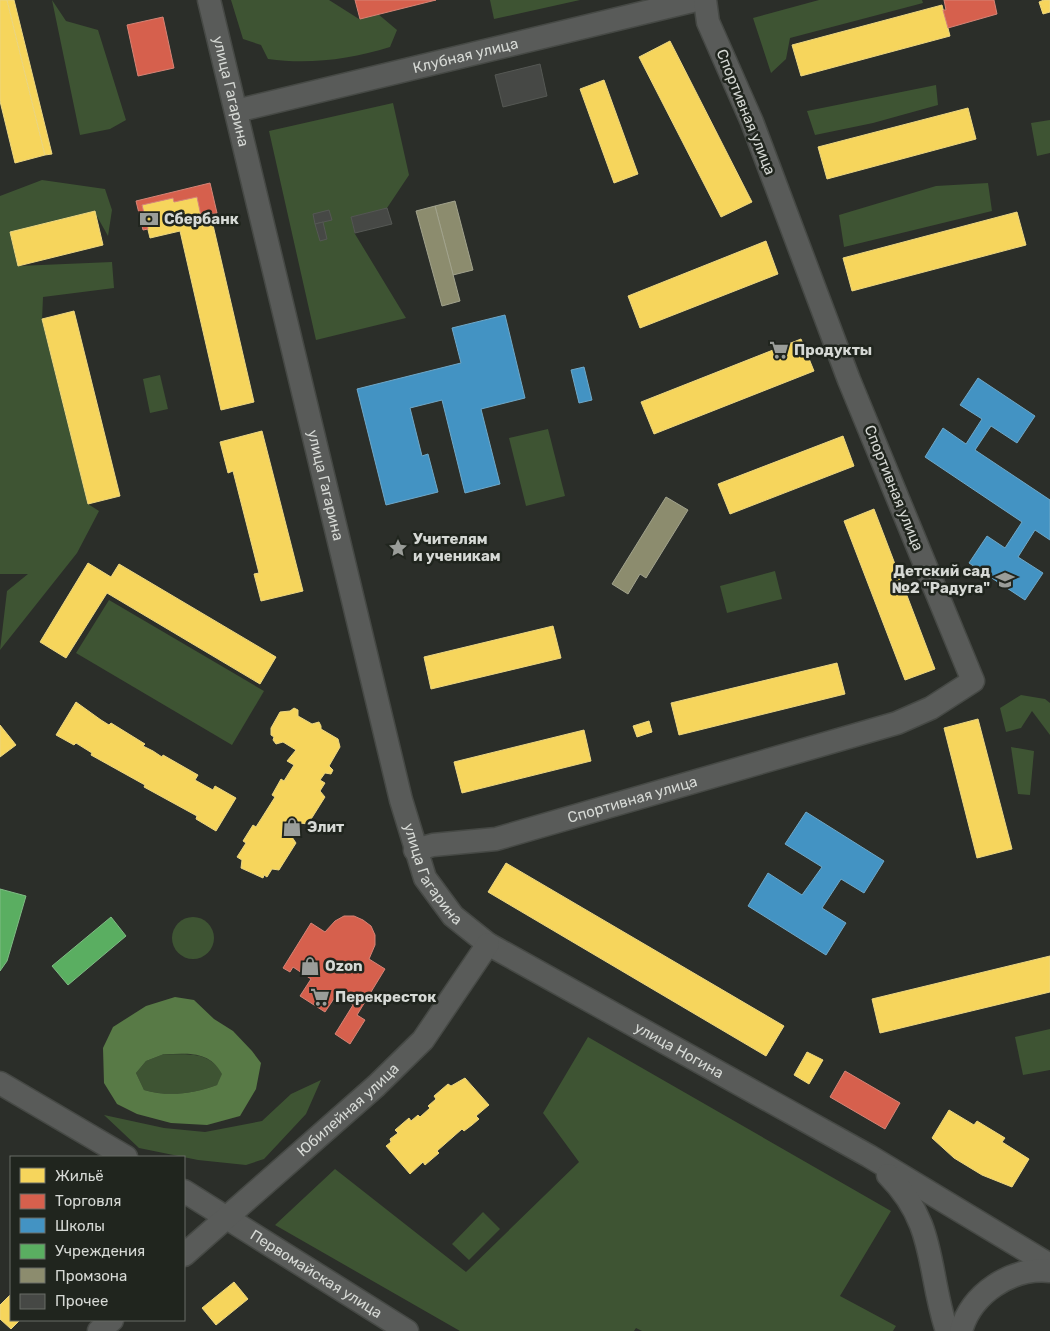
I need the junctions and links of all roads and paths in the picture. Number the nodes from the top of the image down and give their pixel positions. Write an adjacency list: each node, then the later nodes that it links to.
1 (209, 0): 4 (street, улица Гагарина)
2 (696, 0): 4 (street, Клубная улица)
3 (705, 0): 5 (street, Спортивная улица)
4 (236, 111): 5 (street, улица Гагарина)
5 (415, 850): 6 (street, улица Гагарина)
6 (488, 944): 9 (street, улица Ногина); 11 (street, Юбилейная улица)
7 (0, 1083): 8 (street)
8 (124, 1156)
9 (870, 1156): 13 (street, улица Ногина); 18 (street)
10 (185, 1193): 11 (street, Первомайская улица)
11 (227, 1217): 12 (street, Юбилейная улица); 17 (street, Первомайская улица)
12 (185, 1254)
13 (1050, 1265)
14 (1050, 1271): 19 (street)
15 (111, 1321): 16 (street)
16 (99, 1331)
17 (407, 1331)
18 (947, 1331)
19 (961, 1331)

